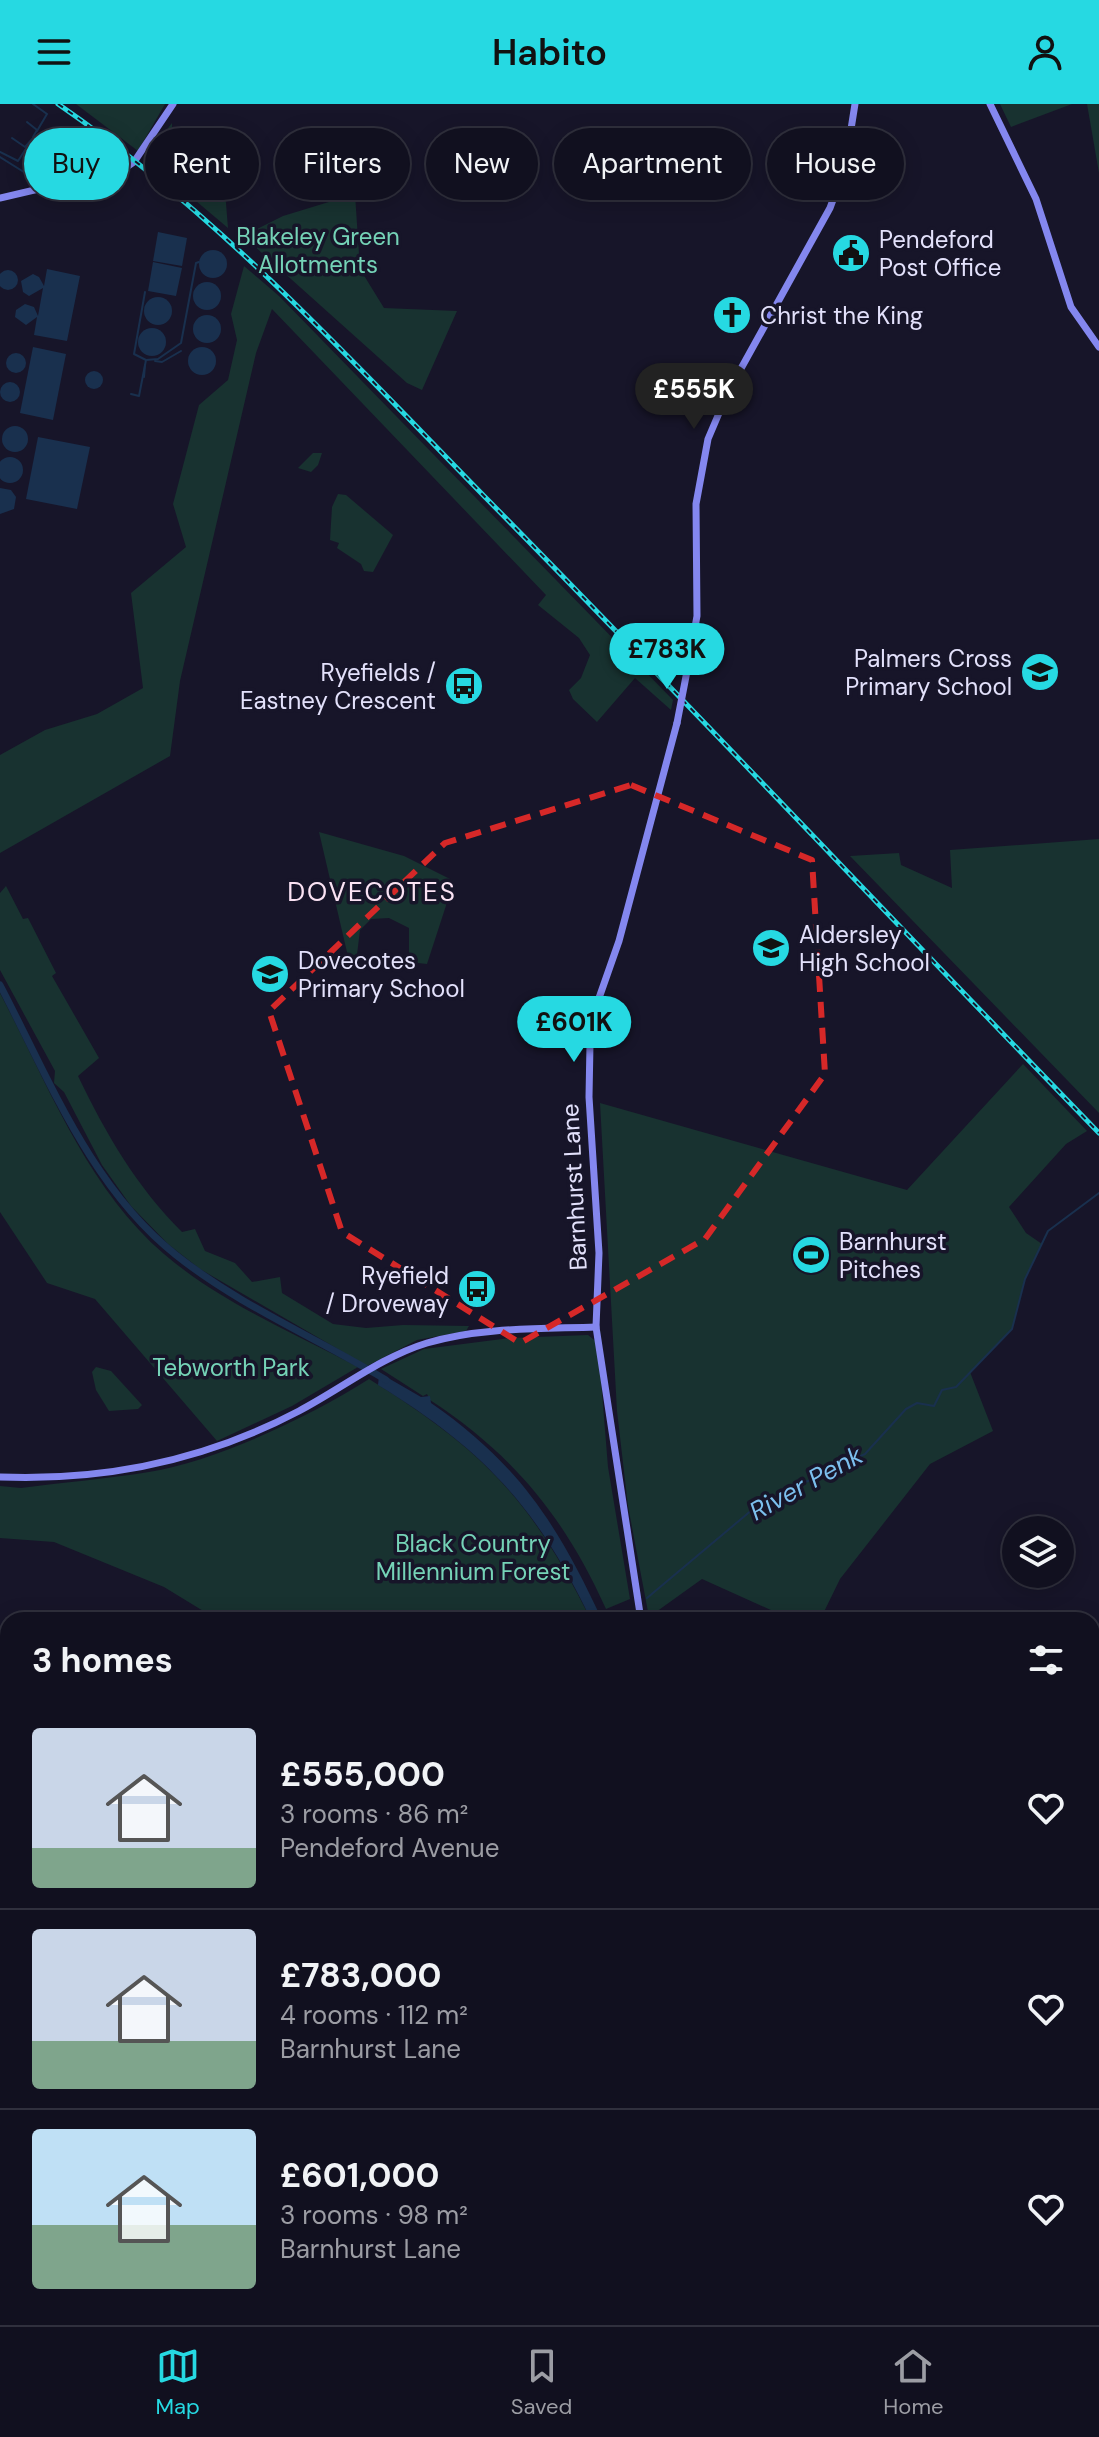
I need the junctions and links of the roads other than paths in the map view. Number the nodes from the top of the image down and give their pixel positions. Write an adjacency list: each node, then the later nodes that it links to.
1 (173, 104): 4 (street)
2 (855, 104): 6 (street, Barnhurst Lane, bridge)
3 (990, 104): 5 (street)
4 (0, 198)
5 (1099, 347)
6 (596, 1327): 7 (street); 8 (street, Barnhurst Lane)
7 (0, 1477)
8 (640, 1612)

